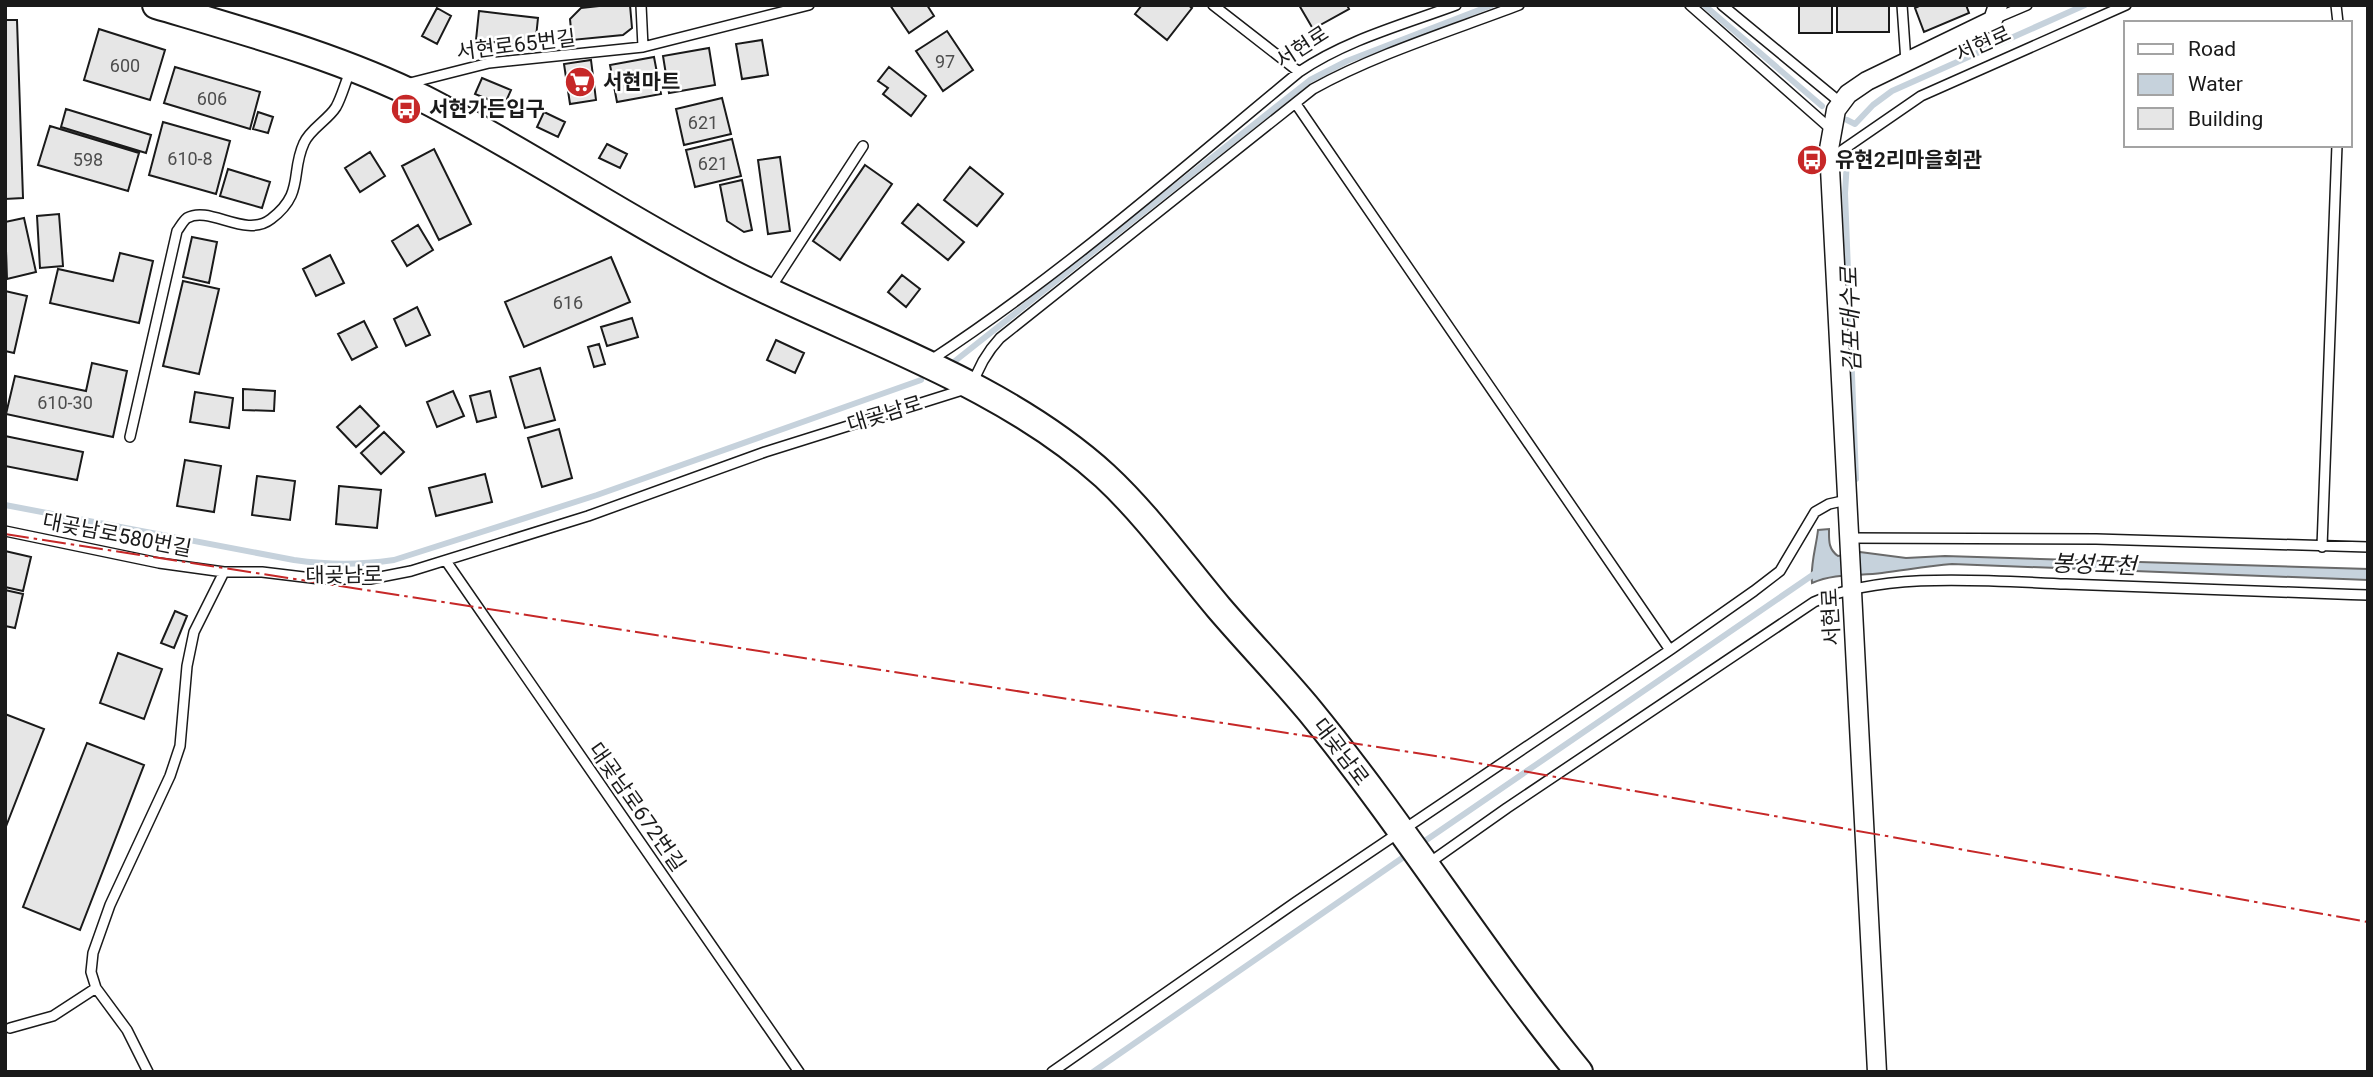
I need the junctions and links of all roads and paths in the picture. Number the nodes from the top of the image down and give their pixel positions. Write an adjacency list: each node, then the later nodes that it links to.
1 (156, 5): 15 (street, 대곶남로)
2 (641, 5): 13 (lane)
3 (809, 5): 13 (lane, 서현로65번길)
4 (1213, 5): 16 (lane)
5 (1456, 5): 16 (lane, 서현로)
6 (1519, 5): 19 (lane)
7 (1690, 5): 20 (lane)
8 (1722, 5): 18 (lane)
9 (1902, 5): 14 (lane)
10 (2027, 5): 12 (lane, 서현로)
11 (2126, 5): 23 (lane, 서현로)
12 (1995, 13): 14 (street, 서현로)
13 (643, 47): 17 (lane, 서현로65번길)
14 (1906, 62): 18 (street, 서현로)
15 (352, 67): 17 (street, 대곶남로); 27 (lane)
16 (1299, 72): 25 (lane, 서현로)
17 (396, 87): 24 (street, 대곶남로)
18 (1841, 103): 20 (street, 서현로)
19 (1296, 104): 26 (lane); 37 (lane)
20 (1832, 130): 23 (street, 서현로)
21 (863, 146): 24 (lane)
22 (2337, 147): 31 (lane)
23 (1829, 159): 28 (street, 서현로)
24 (769, 290): 25 (street, 대곶남로)
25 (925, 364): 26 (street, 대곶남로)
26 (972, 387): 33 (lane, 대곶남로); 38 (street, 대곶남로)
27 (130, 437)
28 (1847, 500): 30 (street, 서현로); 37 (lane)
29 (5, 531): 34 (lane, 대곶남로580번길)
30 (1849, 538): 31 (lane); 35 (street, 서현로)
31 (2322, 547): 32 (lane)
32 (2368, 547)
33 (446, 561): 34 (lane, 대곶남로); 43 (lane, 대곶남로672번길)
34 (223, 572): 40 (lane)
35 (1852, 585): 36 (lane); 39 (lane); 46 (street, 서현로)
36 (2368, 596)
37 (1670, 650): 38 (lane)
38 (1404, 835): 39 (street, 대곶남로); 44 (lane)
39 (1423, 863): 45 (street, 대곶남로)
40 (96, 988): 41 (lane); 42 (lane)
41 (10, 1028)
42 (148, 1072)
43 (799, 1072)
44 (1052, 1072)
45 (1579, 1072)
46 (1877, 1072)

